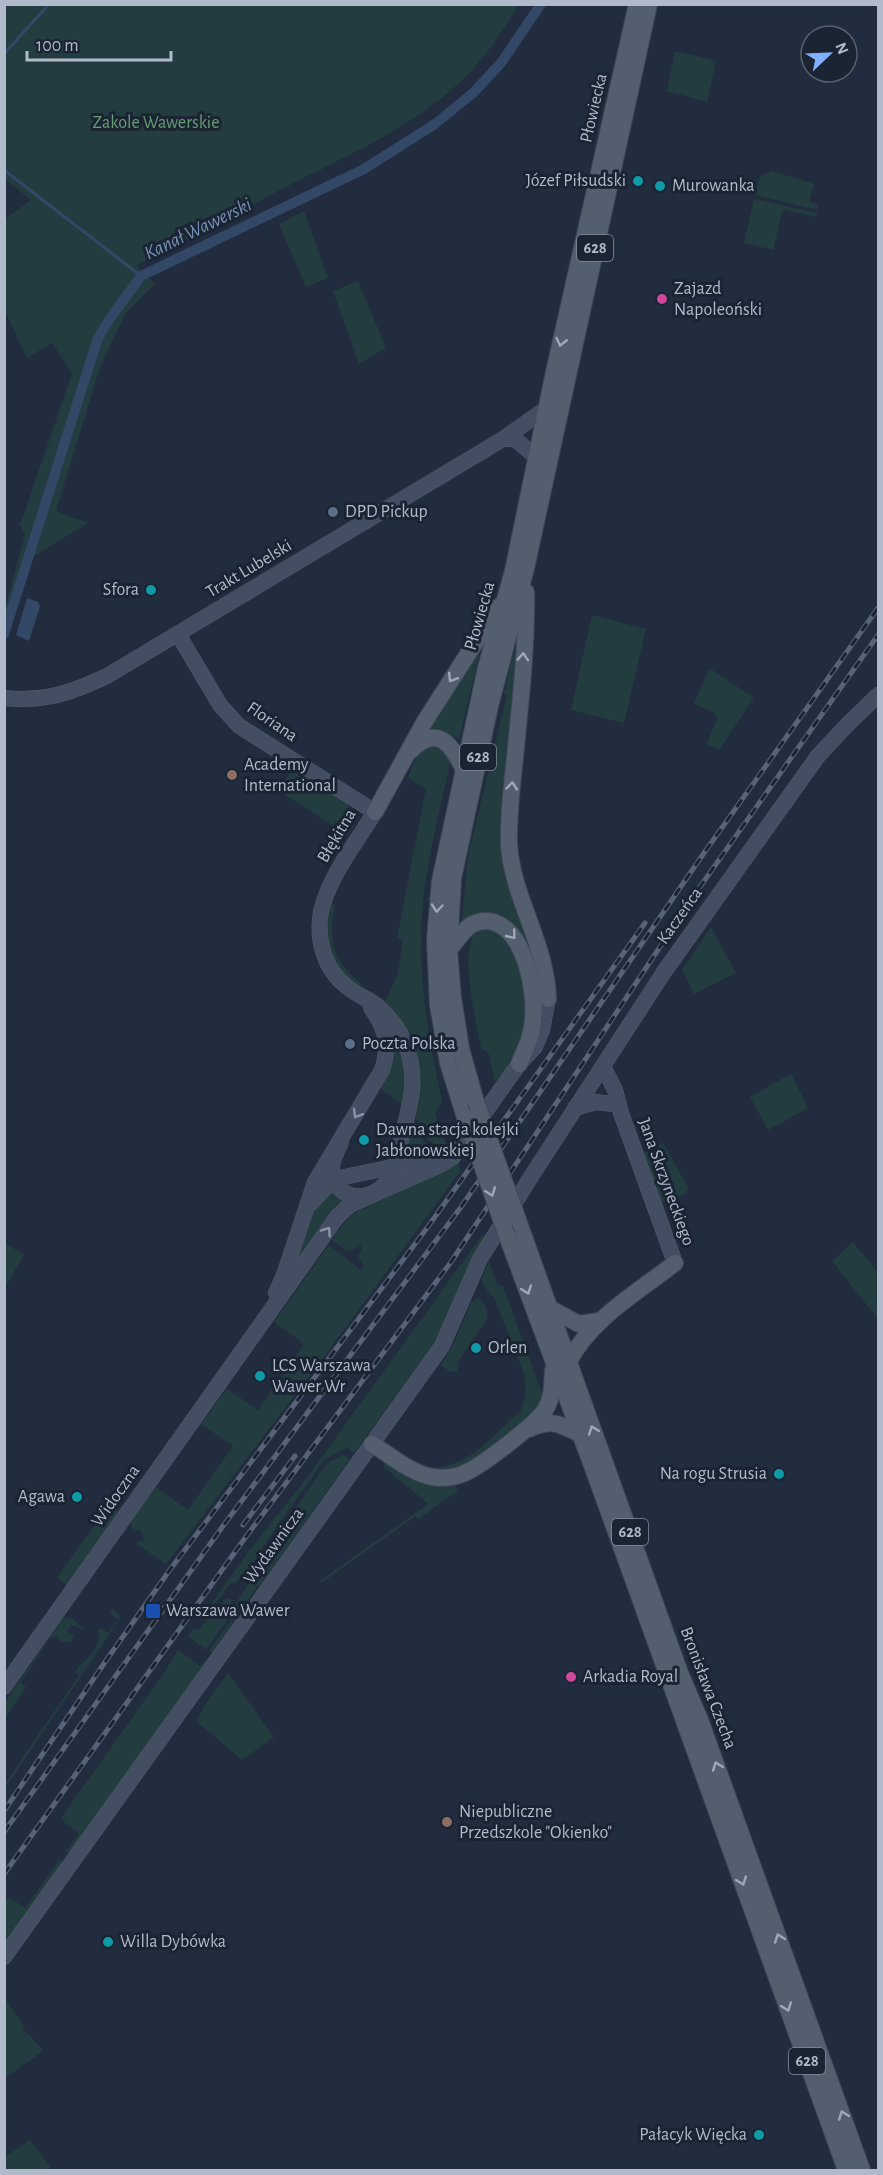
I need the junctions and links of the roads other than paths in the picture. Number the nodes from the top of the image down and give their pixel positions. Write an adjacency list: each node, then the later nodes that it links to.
1 (637, 4): 3 (main road, Płowiecka / 628, one-way to 3)
2 (649, 4): 6 (main road, Płowiecka / 628)
3 (547, 408): 4 (main road, Trakt Lubelski); 5 (main road, Płowiecka / 628)
4 (502, 439): 5 (main road); 8 (main road, Trakt Lubelski)
5 (536, 457): 7 (main road, Płowiecka / 628)
6 (528, 560): 15 (main road, Płowiecka / 628); 17 (main road, one-way to 6)
7 (507, 594): 11 (main road, one-way to 11); 12 (main road, Płowiecka / 628)
8 (178, 634): 10 (main road, Trakt Lubelski); 13 (main road, Floriana)
9 (879, 695): 19 (main road, Kaczeńca)
10 (4, 698)
11 (407, 753): 12 (main road); 13 (main road)
12 (464, 768): 32 (main road, Płowiecka / 628, one-way to 32, bridge)
13 (375, 812): 14 (main road, Błękitna)
14 (333, 881): 16 (main road, Widoczna)
15 (449, 950): 18 (main road, one-way to 18); 31 (main road, Płowiecka / 628, bridge)
16 (364, 999): 22 (main road, Widoczna); 23 (main road, Widoczna, one-way to 23)
17 (548, 999): 18 (main road, Widoczna)
18 (519, 1064): 24 (main road, Widoczna)
19 (599, 1072): 20 (main road, Kaczeńca); 21 (main road, Jana Skrzyneckiego)
20 (575, 1108): 21 (main road); 27 (main road, Kaczeńca)
21 (617, 1108): 33 (main road, Jana Skrzyneckiego)
22 (400, 1141): 25 (main road); 26 (main road, Widoczna)
23 (341, 1142): 28 (main road); 30 (main road, Widoczna)
24 (463, 1144): 25 (main road); 29 (main road, Widoczna)
25 (426, 1162): 26 (main road)
26 (392, 1168): 28 (main road, Widoczna); 29 (main road, Widoczna)
27 (532, 1175): 40 (main road, Wydawnicza)
28 (335, 1181): 29 (main road); 30 (main road, Widoczna)
29 (371, 1195): 36 (main road, Widoczna, one-way to 29)
30 (305, 1209): 36 (main road, Widoczna)
31 (518, 1220): 34 (main road, Bronisława Czecha / 628)
32 (507, 1236): 37 (main road, Bronisława Czecha / 628, one-way to 37)
33 (675, 1263): 35 (main road)
34 (551, 1309): 35 (main road); 37 (main road, Bronisława Czecha / 628)
35 (599, 1321): 37 (main road)
36 (260, 1327): 41 (main road, Widoczna)
37 (561, 1362): 38 (main road); 39 (main road, Bronisława Czecha / 628); 44 (main road, Bronisława Czecha / 628, one-way to 37)
38 (522, 1432): 39 (main road); 40 (main road)
39 (580, 1434): 43 (main road, Bronisława Czecha / 628, one-way to 43)
40 (372, 1444): 42 (main road, Wydawnicza)
41 (4, 1687)
42 (4, 1957)
43 (846, 2170)
44 (862, 2170)

